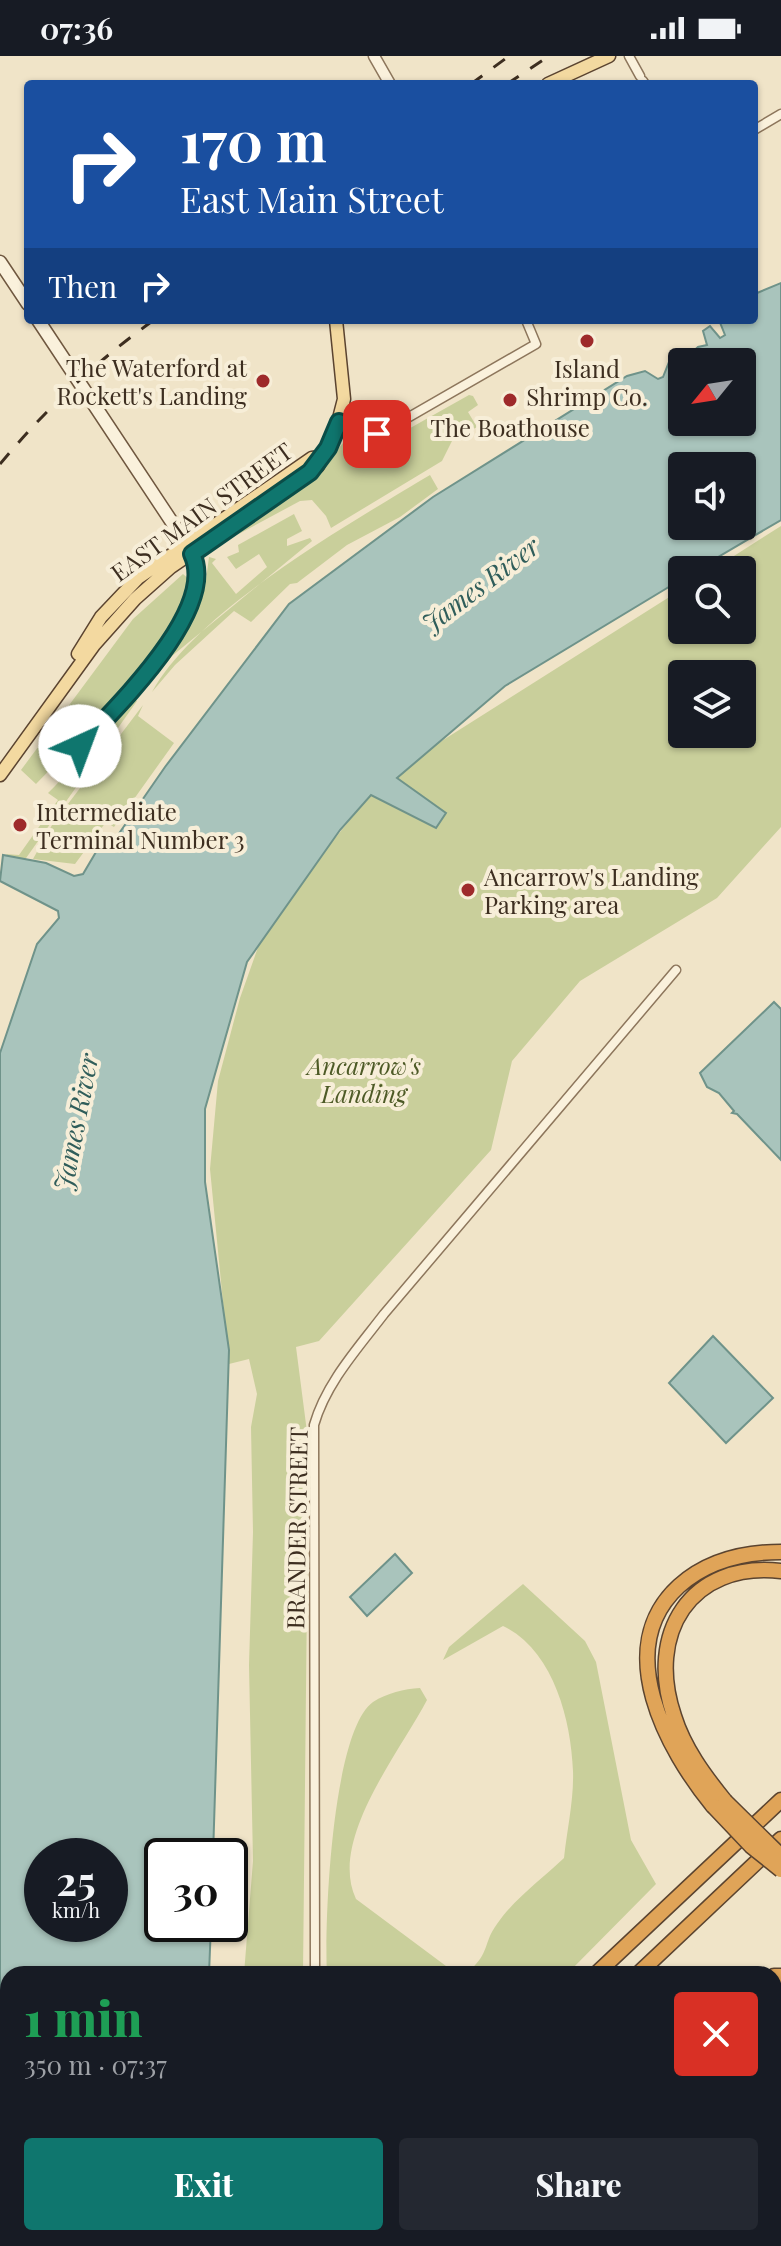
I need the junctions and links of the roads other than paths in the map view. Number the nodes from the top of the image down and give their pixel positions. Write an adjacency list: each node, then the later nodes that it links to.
1 (374, 56): 4 (street)
2 (609, 56): 5 (main road)
3 (629, 56): 6 (street)
4 (388, 80)
5 (557, 80)
6 (643, 80)
7 (781, 114): 8 (street)
8 (758, 128)
9 (0, 262): 10 (main road)
10 (24, 298)
11 (41, 324): 15 (main road)
12 (337, 324): 14 (main road, EAST MAIN STREET)
13 (528, 324): 14 (street)
14 (339, 422): 15 (main road, EAST MAIN STREET)
15 (189, 549): 16 (street); 17 (main road, EAST MAIN STREET); 18 (main road, EAST MAIN STREET)
16 (80, 746)
17 (0, 762)
18 (0, 775)
19 (676, 970): 29 (street, BRANDER STREET)
20 (781, 1552): 24 (highway)
21 (781, 1571): 24 (highway)
22 (781, 1792): 27 (highway)
23 (781, 1800): 27 (highway)
24 (719, 1804): 26 (highway, bridge); 28 (highway, bridge)
25 (781, 1839): 31 (highway)
26 (781, 1856)
27 (706, 1869): 30 (highway)
28 (781, 1870)
29 (315, 1966)
30 (604, 1966)
31 (646, 1966)

